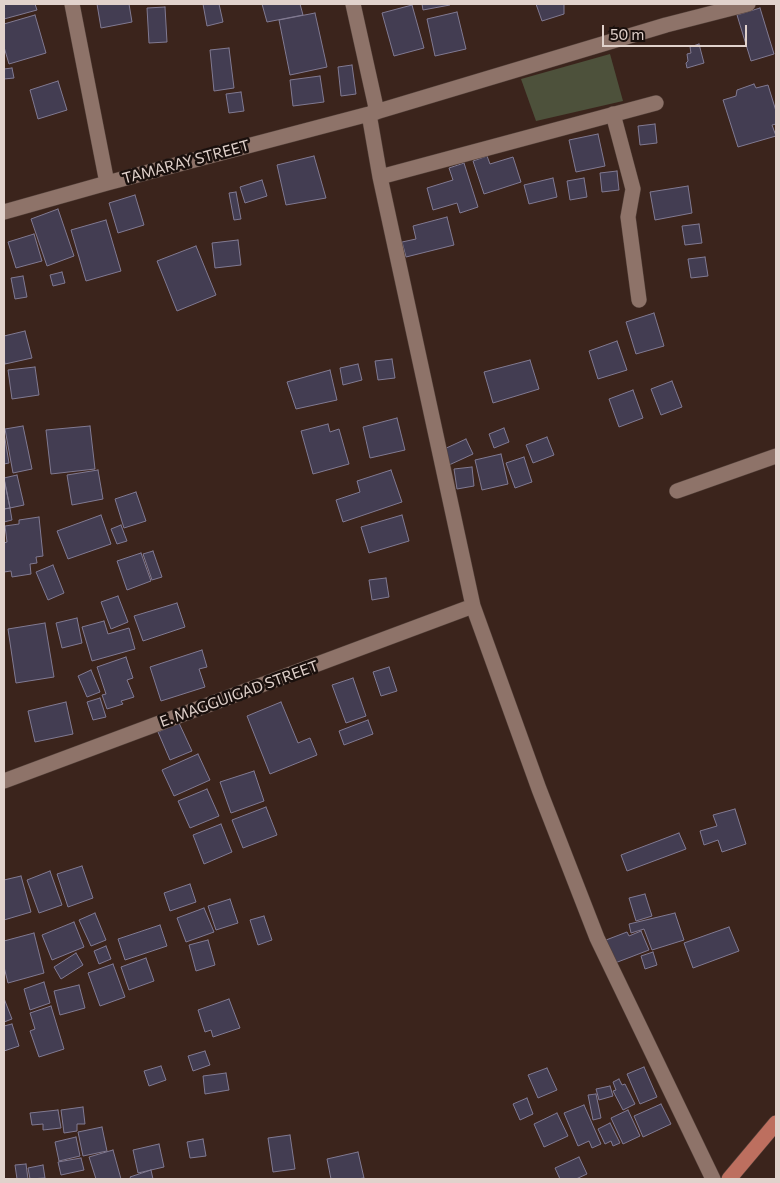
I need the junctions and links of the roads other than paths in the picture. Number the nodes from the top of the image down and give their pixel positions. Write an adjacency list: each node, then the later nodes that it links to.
1 (72, 4): 8 (street)
2 (352, 4): 5 (street)
3 (748, 4): 5 (street, TAMARAY STREET)
4 (656, 103): 6 (street)
5 (373, 113): 7 (street); 8 (street, TAMARAY STREET)
6 (613, 114): 7 (street); 10 (street)
7 (380, 177): 13 (street)
8 (107, 183): 9 (street, TAMARAY STREET)
9 (4, 212)
10 (639, 300)
11 (776, 456): 12 (street)
12 (677, 491)
13 (473, 606): 14 (street, E. MAGGUIGAD STREET); 16 (street)
14 (4, 781)
15 (776, 1123): 17 (main road)
16 (712, 1179)
17 (729, 1179)

